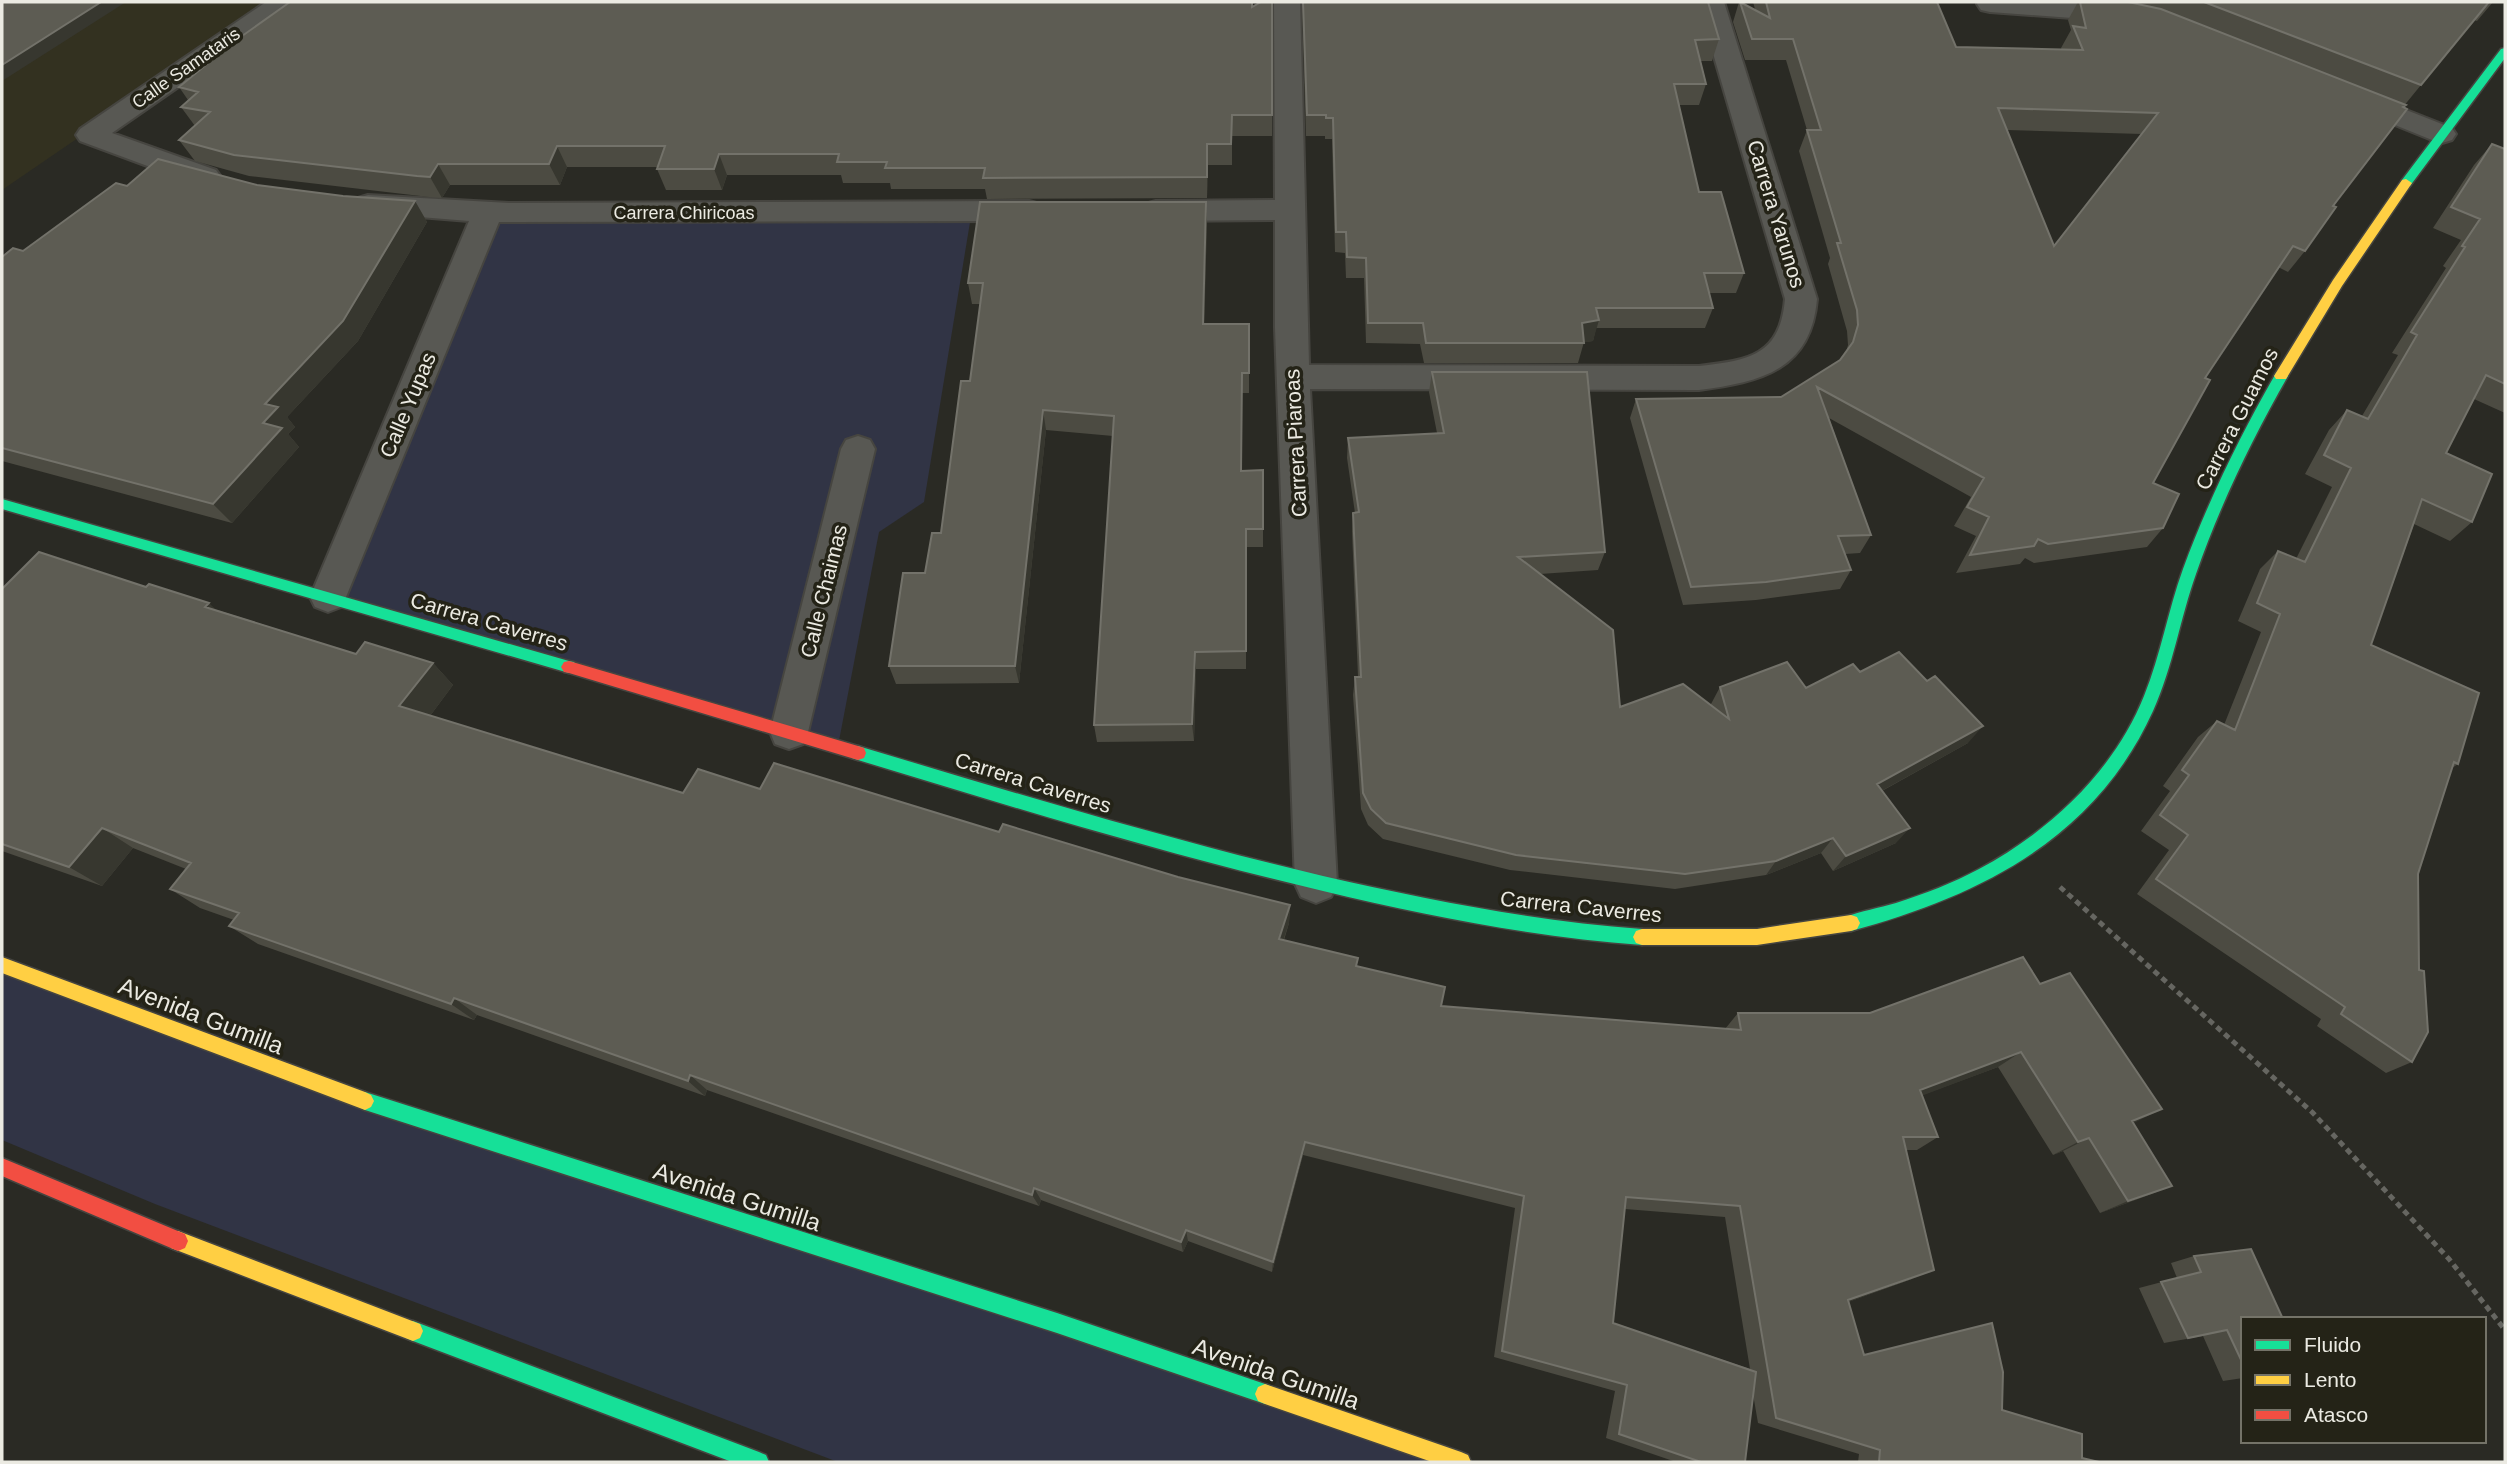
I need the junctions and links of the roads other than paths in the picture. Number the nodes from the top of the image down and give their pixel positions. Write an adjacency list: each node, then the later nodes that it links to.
1 (283, 2): 9 (street, Calle Samataris)
2 (1287, 2): 11 (street, Carrera Piaroas)
3 (1711, 2): 15 (street, Carrera Yarunos)
4 (1990, 4): 5 (street)
5 (2149, 19)
6 (2505, 51): 8 (street, Carrera Guamos)
7 (2328, 89): 8 (street)
8 (2442, 134): 20 (street, Carrera Guamos)
9 (237, 186)
10 (339, 202): 14 (street, Carrera Chiricoas)
11 (1290, 210): 13 (street); 15 (street, Carrera Piaroas)
12 (1054, 211): 14 (street, Carrera Chiricoas)
13 (1123, 211)
14 (488, 212): 18 (street, Calle Yupas)
15 (1293, 377): 21 (street, Carrera Piaroas)
16 (859, 449): 19 (street, Calle Chaimas)
17 (2, 504): 18 (street, Carrera Caverres)
18 (328, 597): 19 (street, Carrera Caverres)
19 (789, 732): 21 (street, Carrera Caverres)
20 (2056, 830): 21 (street, Carrera Caverres)
21 (1316, 884)
22 (2, 965): 25 (street, Avenida Gumilla)
23 (2, 1167): 24 (street)
24 (759, 1462)
25 (1461, 1462)

